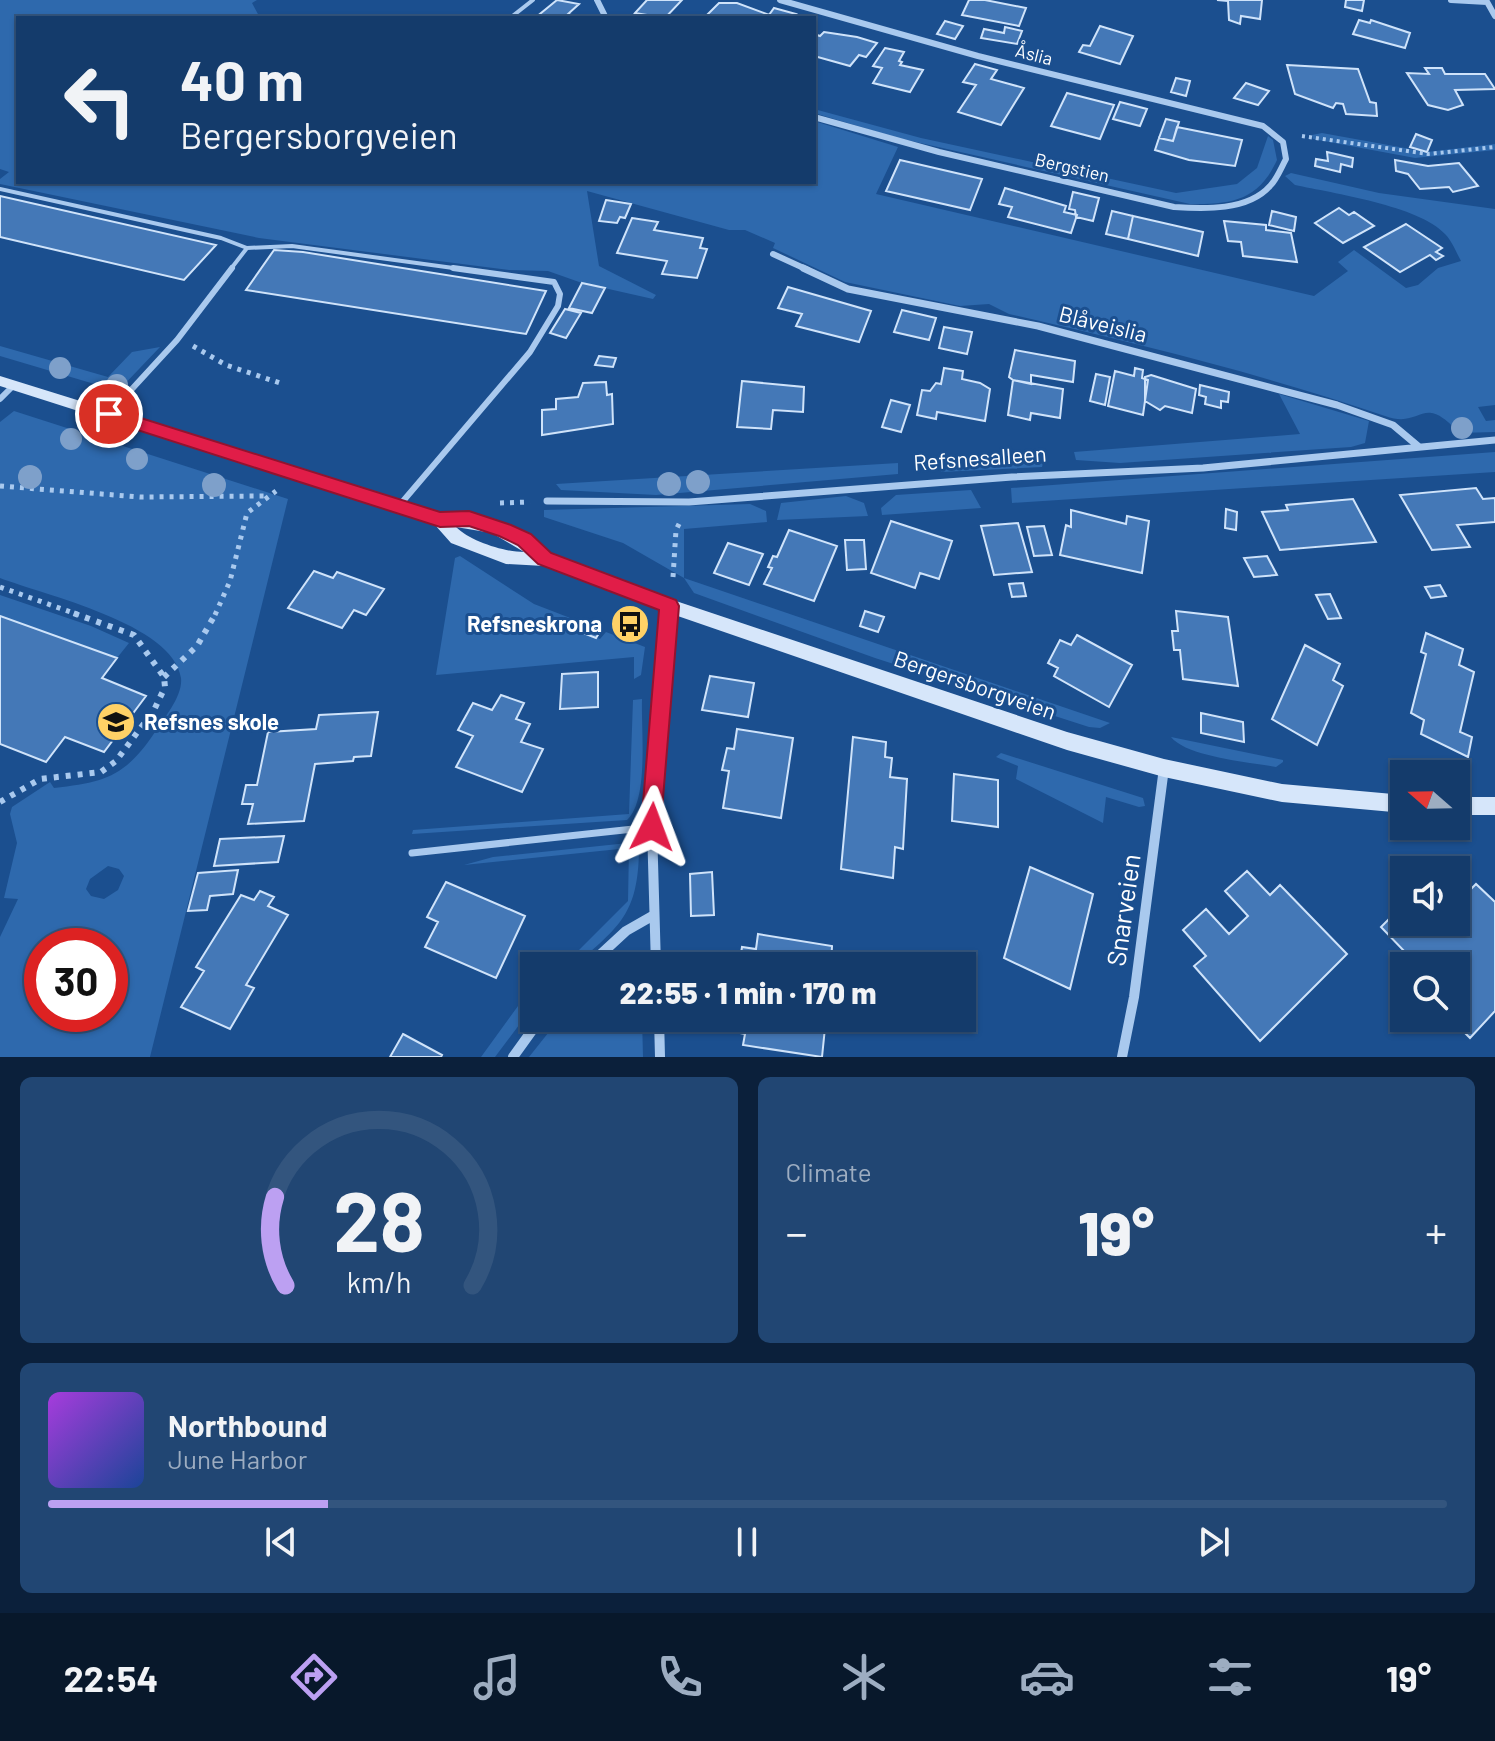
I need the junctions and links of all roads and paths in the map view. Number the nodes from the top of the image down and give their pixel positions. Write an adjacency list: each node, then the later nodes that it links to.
1 (533, 0): 5 (lane)
2 (780, 0): 8 (street, Åslia)
3 (1451, 0): 4 (street)
4 (1486, 1): 6 (street)
5 (513, 16)
6 (1495, 16)
7 (816, 118): 8 (street, Bergstien)
8 (1279, 137): 9 (path)
9 (1495, 147)
10 (0, 189): 11 (lane)
11 (247, 248): 13 (lane); 26 (lane)
12 (773, 254): 19 (street, Blåveislia)
13 (177, 340): 15 (path); 17 (lane)
14 (7, 383): 16 (lane); 17 (street)
15 (280, 383)
16 (0, 399)
17 (109, 414): 26 (street)
18 (1495, 440): 19 (street, Refsnesalleen)
19 (1418, 446): 24 (street, Refsnesalleen)
20 (0, 486): 22 (path)
21 (277, 491): 22 (path)
22 (265, 496): 32 (path)
23 (547, 501): 24 (street, Refsnesalleen); 25 (path)
24 (689, 502): 29 (path)
25 (493, 504)
26 (398, 507): 27 (street)
27 (440, 520): 28 (street, Bergersborgveien); 28 (street, Bergersborgveien)
28 (544, 559): 31 (street, Bergersborgveien)
29 (673, 577)
30 (0, 587): 32 (path)
31 (669, 606): 33 (street, Bergersborgveien); 38 (street)
32 (164, 677): 34 (path)
33 (1164, 768): 35 (street, Bergersborgveien); 47 (street, Snarveien)
34 (0, 802)
35 (1390, 803)
36 (1470, 806): 37 (street)
37 (1495, 806)
38 (652, 827): 39 (lane); 40 (street)
39 (412, 853)
40 (654, 915): 41 (street); 42 (street)
41 (603, 952)
42 (655, 952)
43 (531, 1032): 45 (street)
44 (659, 1032): 46 (street)
45 (513, 1057)
46 (660, 1057)
47 (1122, 1057)

